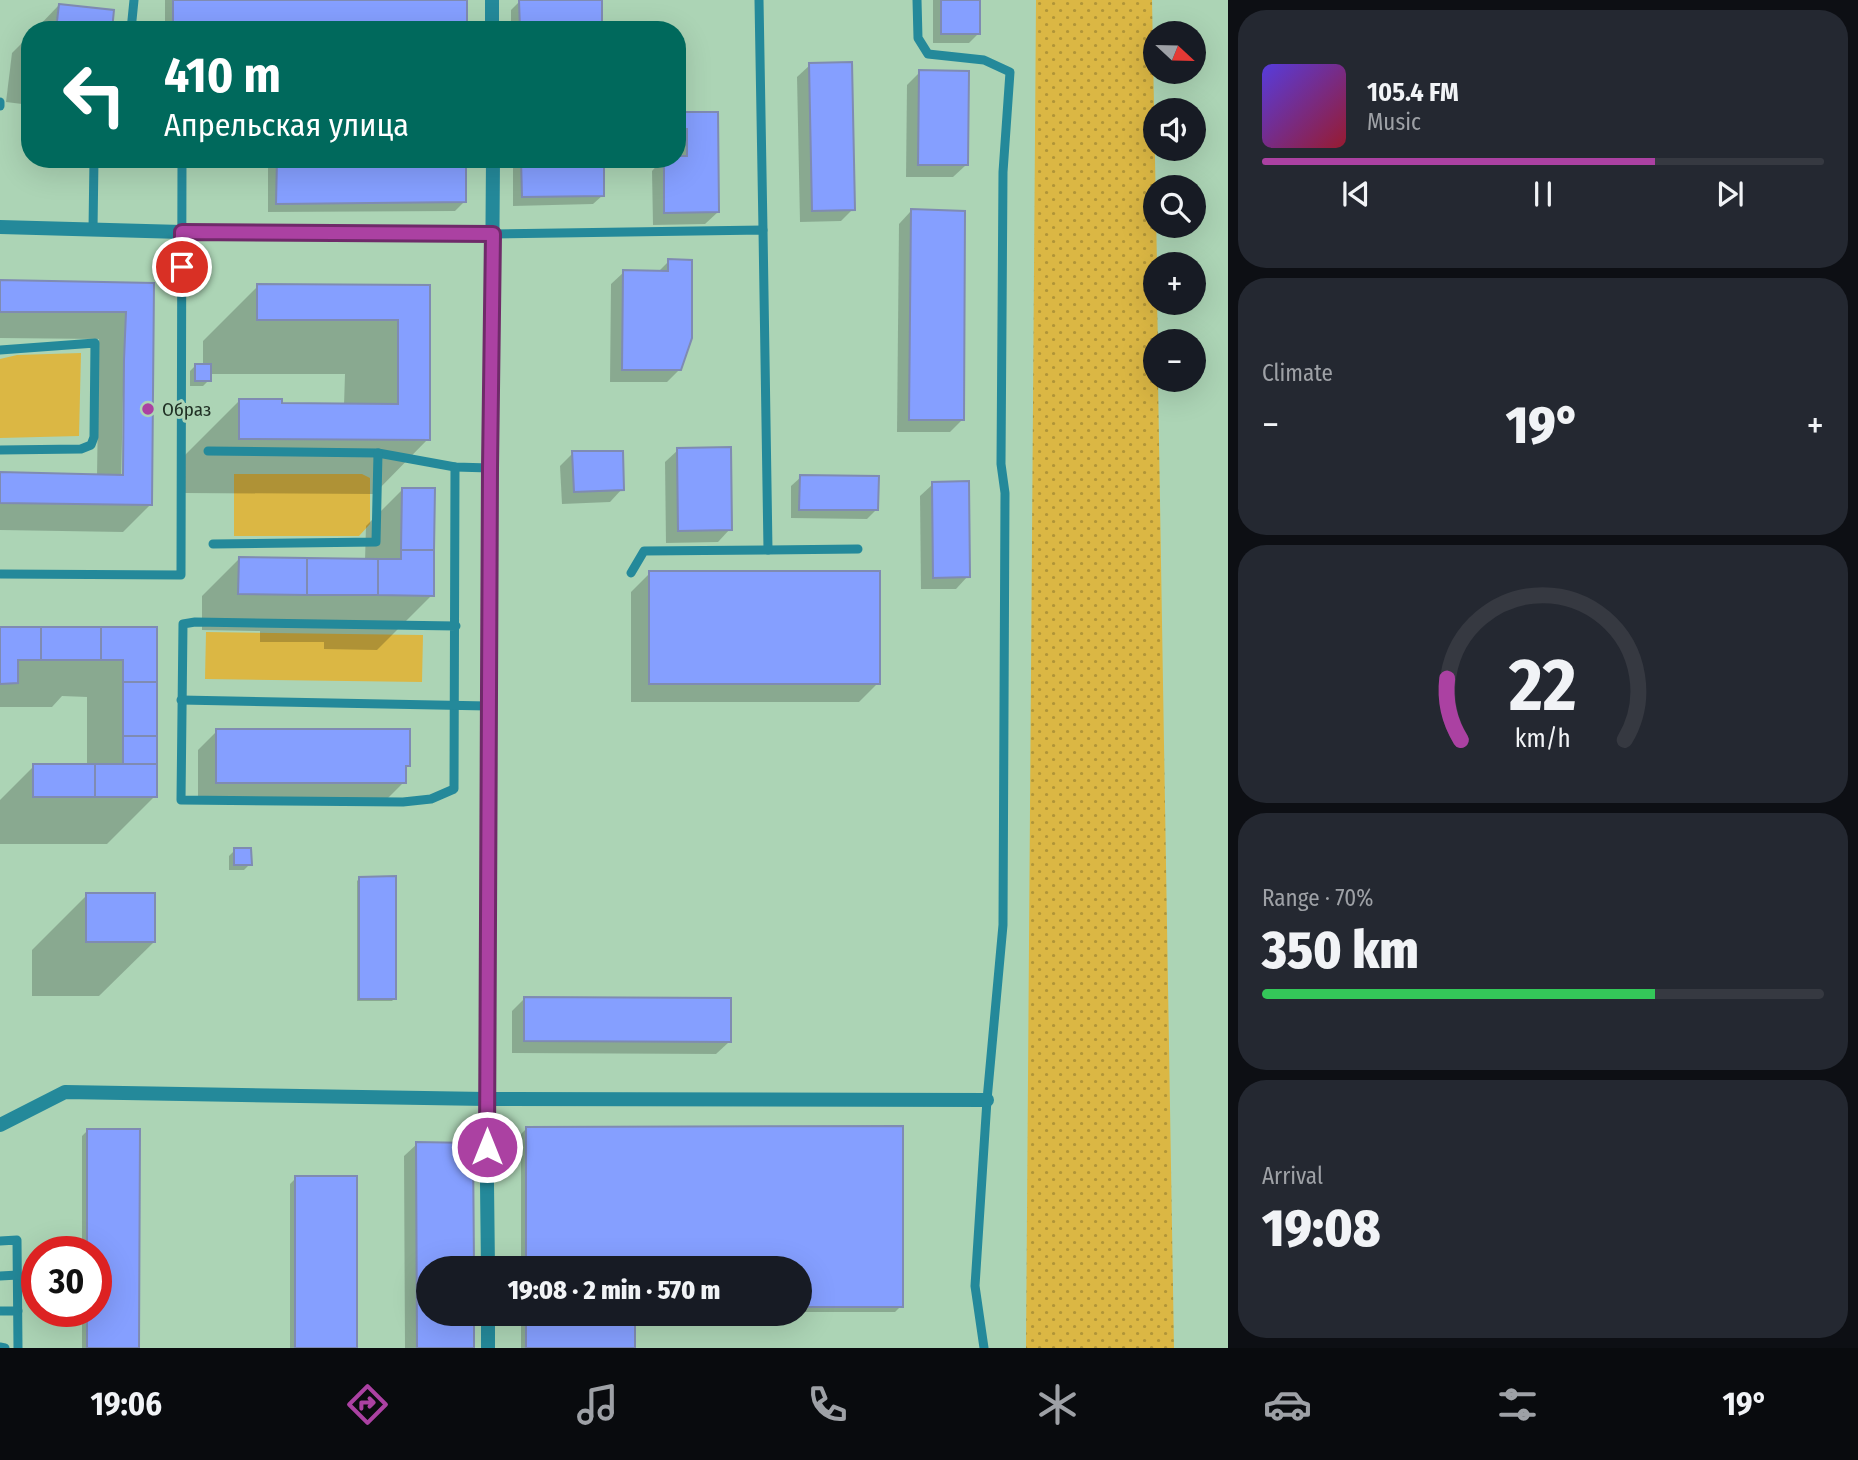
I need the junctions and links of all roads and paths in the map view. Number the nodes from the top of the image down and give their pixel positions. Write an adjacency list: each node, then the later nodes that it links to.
1 (134, 0): 5 (lane)
2 (492, 0): 6 (street)
3 (760, 0): 12 (lane)
4 (917, 0): 31 (lane)
5 (132, 21)
6 (492, 21)
7 (94, 168): 11 (lane)
8 (182, 168): 13 (lane)
9 (493, 168): 14 (street)
10 (0, 227): 11 (street)
11 (93, 229): 13 (street)
12 (763, 230): 14 (lane); 23 (lane)
13 (182, 232): 14 (street); 24 (lane)
14 (493, 234): 20 (street)
15 (0, 350): 16 (lane)
16 (0, 450)
17 (208, 452): 18 (lane)
18 (378, 453): 19 (lane); 21 (lane)
19 (455, 467): 20 (lane); 26 (lane)
20 (490, 468): 29 (street)
21 (213, 544)
22 (859, 549): 23 (lane)
23 (768, 550): 25 (lane)
24 (0, 573)
25 (631, 573)
26 (456, 626): 27 (lane); 28 (lane)
27 (181, 700): 28 (lane); 28 (lane)
28 (455, 706): 29 (lane)
29 (488, 706): 30 (street)
30 (486, 1098): 31 (street); 32 (street); 34 (street)
31 (988, 1100): 44 (lane)
32 (0, 1125)
33 (0, 1241): 35 (lane)
34 (488, 1256)
35 (18, 1275): 36 (lane); 38 (lane)
36 (0, 1276)
37 (0, 1311): 38 (lane)
38 (18, 1311): 42 (lane)
39 (488, 1326): 43 (street)
40 (0, 1347): 41 (lane)
41 (5, 1348)
42 (18, 1348)
43 (488, 1348)
44 (984, 1348)

